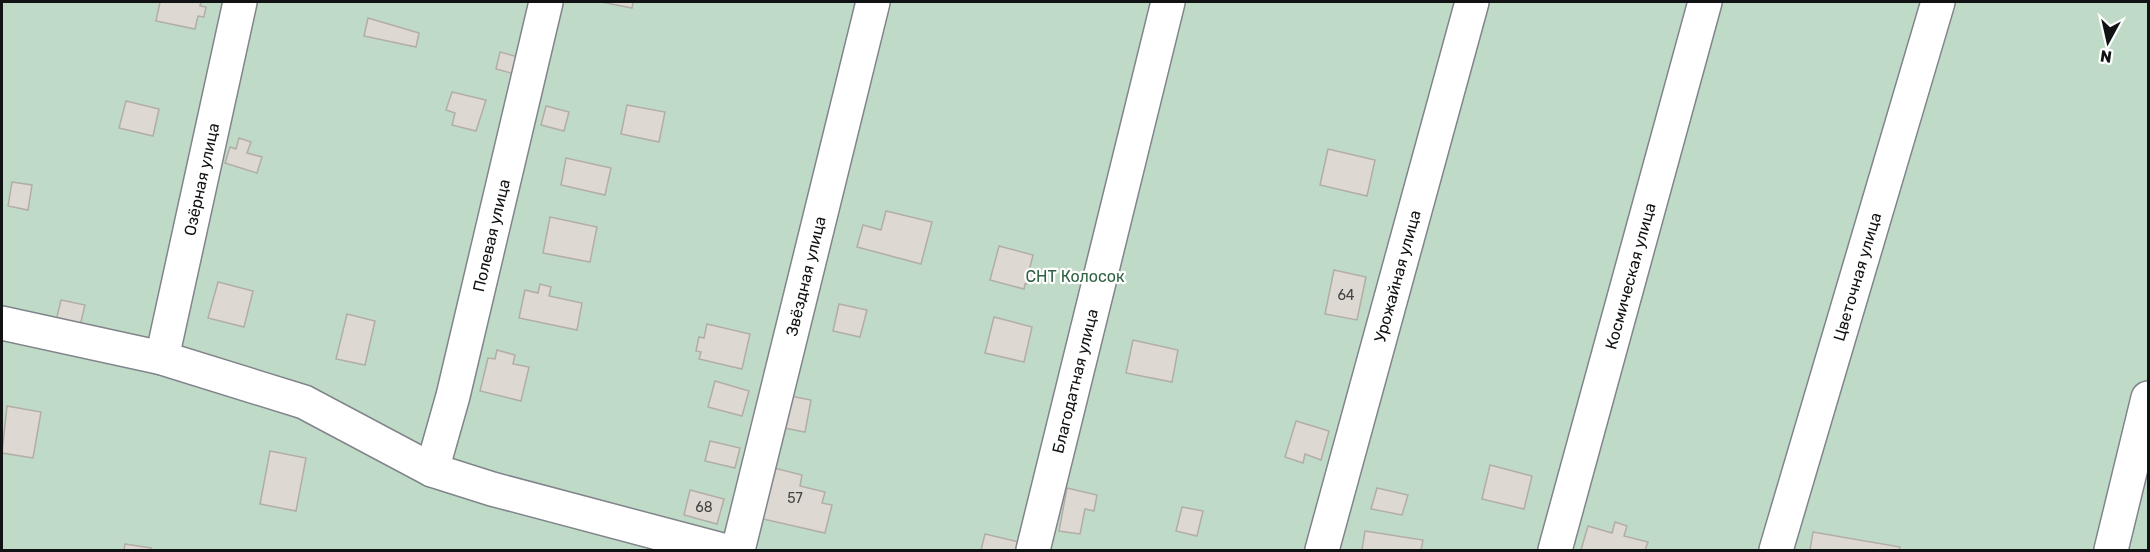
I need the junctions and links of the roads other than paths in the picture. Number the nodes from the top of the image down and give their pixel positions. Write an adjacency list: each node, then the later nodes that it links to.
1 (240, 2): 9 (street, Озёрная улица)
2 (546, 2): 11 (street, Полевая улица)
3 (873, 2): 13 (street, Звёздная улица)
4 (1168, 2): 14 (street, Благодатная улица)
5 (1472, 2): 15 (street, Урожайная улица)
6 (1705, 2): 16 (street, Космическая улица)
7 (1938, 2): 17 (street, Цветочная улица)
8 (2, 323): 9 (street)
9 (162, 357): 11 (street)
10 (2148, 398): 18 (street)
11 (432, 470): 12 (street)
12 (722, 550)
13 (738, 550)
14 (1033, 550)
15 (1322, 550)
16 (1555, 550)
17 (1776, 550)
18 (2111, 550)

